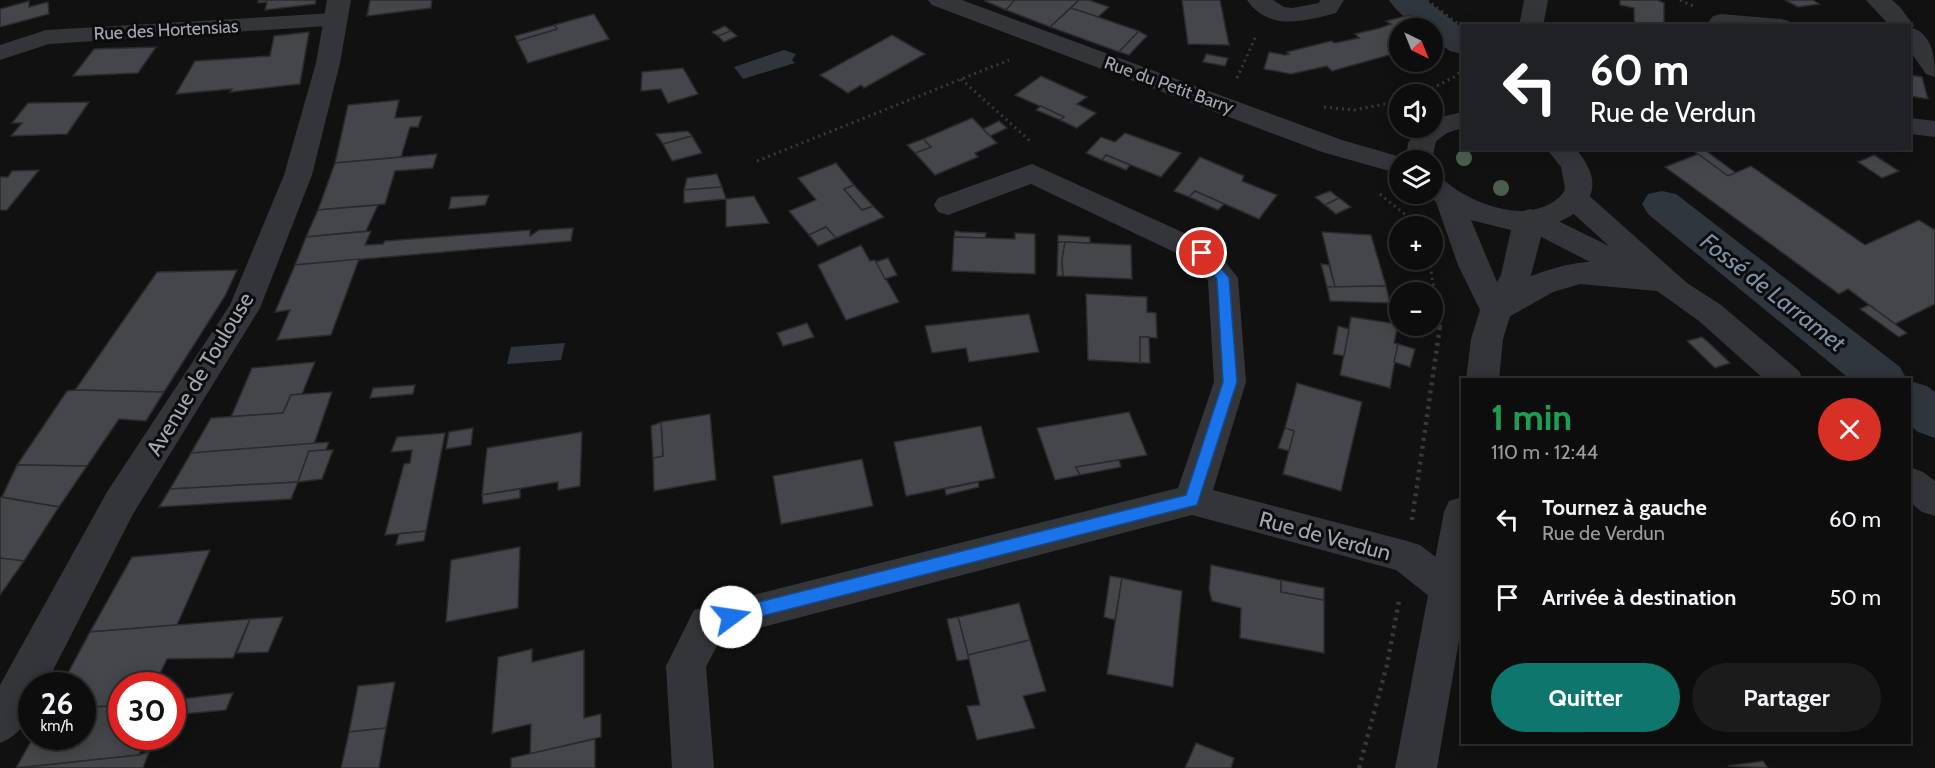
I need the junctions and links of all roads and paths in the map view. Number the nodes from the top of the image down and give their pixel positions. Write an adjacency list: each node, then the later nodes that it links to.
1 (940, 0): 14 (street, Rue du Petit Barry)
2 (1259, 0): 8 (street)
3 (1332, 0): 8 (street)
4 (1427, 0): 13 (path)
5 (1536, 0): 10 (street)
6 (1878, 0): 12 (street)
7 (337, 10): 15 (street, Rue des Hortensias); 42 (street, Avenue de Toulouse)
8 (1281, 15): 19 (path)
9 (1721, 21): 11 (street)
10 (1532, 24)
11 (1757, 24)
12 (1900, 24)
13 (1461, 26)
14 (1054, 42): 17 (path); 26 (street, Rue du Petit Barry)
15 (0, 53)
16 (1461, 70): 18 (path)
17 (962, 79): 25 (path); 27 (path)
18 (1440, 84)
19 (1239, 85)
20 (1461, 120): 23 (street)
21 (1911, 126): 22 (street)
22 (1935, 129)
23 (1418, 150)
24 (1561, 150): 29 (street)
25 (757, 161)
26 (1389, 162)
27 (1042, 177): 31 (street); 38 (street)
28 (1443, 193): 32 (street)
29 (1575, 198): 32 (street); 33 (street)
30 (1443, 201): 34 (street)
31 (948, 205)
32 (1528, 219): 33 (street); 34 (street)
33 (1665, 286): 34 (street); 36 (street)
34 (1496, 310): 35 (street)
35 (1482, 378)
36 (1785, 378)
37 (1911, 483): 39 (street)
38 (1192, 500): 41 (street, Rue de Verdun); 43 (street, Rue de Verdun)
39 (1935, 501)
40 (1461, 526): 41 (street)
41 (1456, 594): 44 (street)
42 (0, 723)
43 (693, 768)
44 (1416, 768)

